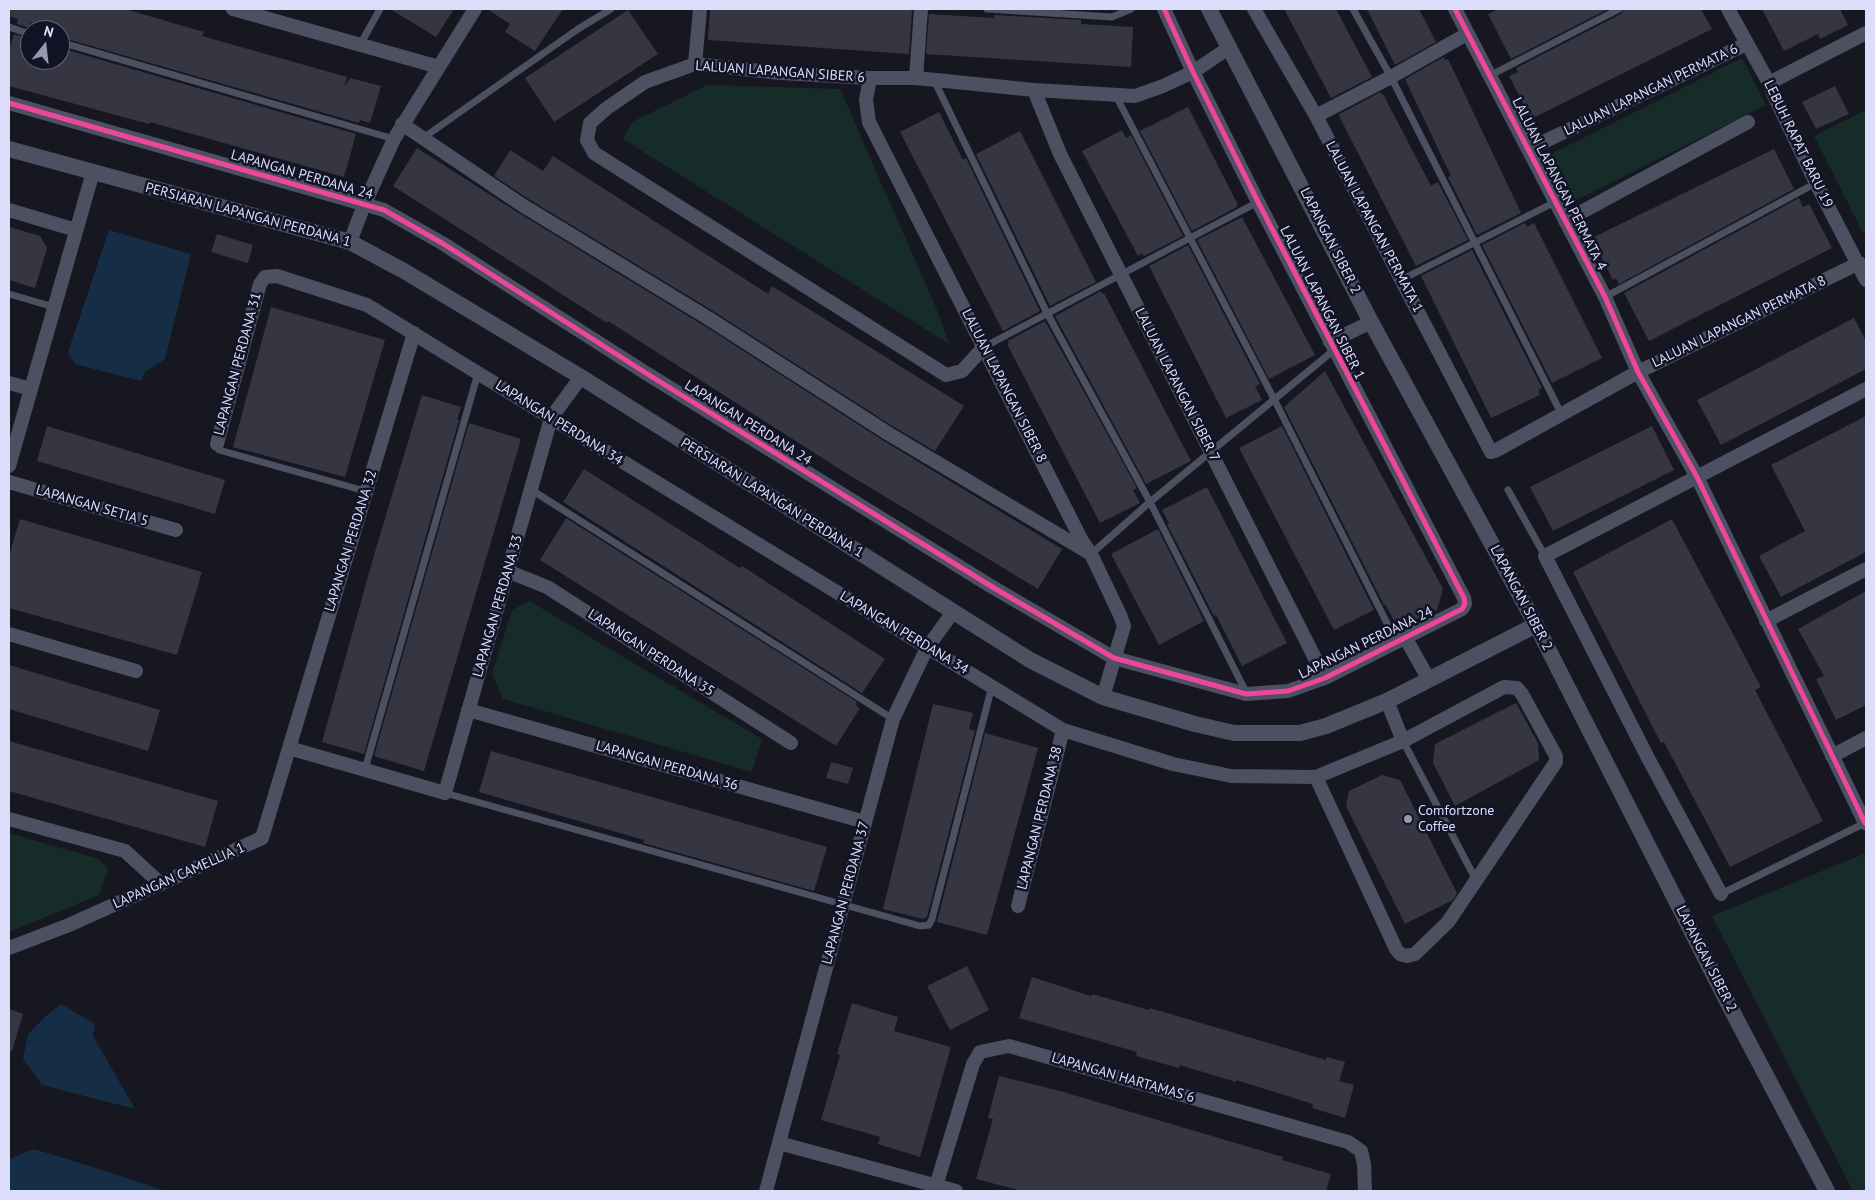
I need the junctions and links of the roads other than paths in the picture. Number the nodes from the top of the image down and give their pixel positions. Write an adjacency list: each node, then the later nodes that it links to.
1 (233, 9): 18 (street)
2 (380, 9): 18 (lane)
3 (475, 9): 23 (street)
4 (611, 9): 37 (lane)
5 (700, 9): 22 (street)
6 (921, 9): 28 (street)
7 (987, 9): 8 (lane)
8 (1131, 9)
9 (1164, 9): 24 (street, LALUAN LAPANGAN SIBER 1)
10 (1210, 9): 21 (street, LAPANGAN SIBER 2)
11 (1254, 9): 34 (street, LALUAN LAPANGAN PERMATA 1)
12 (1353, 9): 26 (lane)
13 (1455, 9): 17 (street, LALUAN LAPANGAN PERMATA 4)
14 (1619, 9): 25 (lane)
15 (1728, 9): 19 (street, LEBUH RAPAT BARU 19)
16 (1866, 33): 30 (street)
17 (1467, 34): 25 (street, LALUAN LAPANGAN PERMATA 4); 26 (street)
18 (360, 44): 23 (street)
19 (1746, 44): 30 (street, LEBUH RAPAT BARU 19); 40 (street, LALUAN LAPANGAN PERMATA 6)
20 (70, 45): 38 (lane)
21 (1230, 47): 24 (street, LALUAN LAPANGAN SIBER 6); 61 (street, LAPANGAN SIBER 2)
22 (695, 64): 27 (street, LALUAN LAPANGAN SIBER 6); 64 (street, LALUAN LAPANGAN SIBER 6)
23 (439, 68): 36 (street)
24 (1193, 72): 32 (street, LALUAN LAPANGAN SIBER 6); 43 (street, LALUAN LAPANGAN SIBER 1)
25 (1489, 76): 40 (street, LALUAN LAPANGAN PERMATA 4)
26 (1391, 77): 34 (street); 51 (lane)
27 (870, 78): 28 (street, LALUAN LAPANGAN SIBER 6); 64 (street, LALUAN LAPANGAN SIBER 8)
28 (916, 78): 29 (street, LALUAN LAPANGAN SIBER 6)
29 (934, 80): 31 (street, LALUAN LAPANGAN SIBER 6); 60 (lane)
30 (1769, 83): 42 (street, LEBUH RAPAT BARU 19)
31 (1034, 90): 32 (street, LALUAN LAPANGAN SIBER 6); 53 (street, LALUAN LAPANGAN SIBER 7)
32 (1116, 95): 49 (lane)
33 (9, 103): 45 (street, LAPANGAN PERDANA 24)
34 (1316, 116): 54 (street, LALUAN LAPANGAN PERMATA 1)
35 (1748, 122): 47 (street)
36 (402, 124): 37 (street); 38 (street)
37 (423, 138): 85 (street)
38 (394, 139): 45 (street)
39 (9, 148): 41 (street, PERSIARAN LAPANGAN PERDANA 1)
40 (1529, 149): 44 (street, LALUAN LAPANGAN PERMATA 4)
41 (93, 172): 48 (street); 50 (street, PERSIARAN LAPANGAN PERDANA 1)
42 (1816, 183): 52 (street, LEBUH RAPAT BARU 19); 58 (lane)
43 (1258, 202): 49 (lane); 63 (street, LALUAN LAPANGAN SIBER 1)
44 (1555, 202): 47 (street, LALUAN LAPANGAN PERMATA 4); 51 (lane)
45 (364, 205): 50 (street); 96 (street, LAPANGAN PERDANA 24)
46 (9, 210): 48 (street)
47 (1564, 221): 58 (street, LALUAN LAPANGAN PERMATA 4)
48 (76, 230): 59 (street)
49 (1189, 238): 53 (lane); 71 (lane)
50 (350, 242): 67 (street, PERSIARAN LAPANGAN PERDANA 1)
51 (1476, 242): 54 (lane); 72 (lane)
52 (1859, 263): 55 (street, LEBUH RAPAT BARU 19); 65 (street, LALUAN LAPANGAN PERMATA 8)
53 (1121, 274): 60 (lane); 76 (street, LALUAN LAPANGAN SIBER 7)
54 (1402, 280): 75 (street, LALUAN LAPANGAN PERMATA 1)
55 (1866, 280)
56 (260, 284): 62 (street, LAPANGAN PERDANA 34); 74 (street, LAPANGAN PERDANA 31)
57 (9, 294): 59 (lane)
58 (1604, 297): 65 (street, LALUAN LAPANGAN PERMATA 4)
59 (54, 307): 69 (street)
60 (1047, 313): 64 (lane); 83 (lane)
61 (1371, 322): 63 (street); 92 (street, LAPANGAN SIBER 2)
62 (414, 333): 66 (street, LAPANGAN PERDANA 34); 82 (street, LAPANGAN PERDANA 32)
63 (1332, 346): 71 (lane); 89 (street, LALUAN LAPANGAN SIBER 1)
64 (984, 347): 85 (street, LALUAN LAPANGAN SIBER 8)
65 (1638, 372): 72 (street, LALUAN LAPANGAN PERMATA 8); 78 (street, LALUAN LAPANGAN PERMATA 4)
66 (478, 373): 73 (street, LAPANGAN PERDANA 34); 112 (lane)
67 (581, 377): 73 (street, LAPANGAN PERDANA 33); 90 (street, PERSIARAN LAPANGAN PERDANA 1)
68 (9, 383): 69 (street)
69 (31, 389): 77 (street)
70 (1866, 390): 78 (street)
71 (1274, 399): 76 (lane); 94 (lane)
72 (1562, 415): 75 (street, LALUAN LAPANGAN PERMATA 8)
73 (551, 418): 80 (street, LAPANGAN PERDANA 33); 95 (street, LAPANGAN PERDANA 34)
74 (217, 444): 82 (lane)
75 (1489, 449)
76 (1210, 452): 83 (lane); 98 (street, LALUAN LAPANGAN SIBER 7)
77 (9, 466)
78 (1696, 477): 86 (street); 91 (street, LALUAN LAPANGAN PERMATA 4)
79 (9, 482): 84 (street, LAPANGAN SETIA 5)
80 (530, 489): 88 (street, LAPANGAN PERDANA 33); 105 (lane)
81 (1508, 490): 86 (lane)
82 (365, 491): 110 (street, LAPANGAN PERDANA 32)
83 (1150, 502): 85 (lane); 101 (lane)
84 (176, 530)
85 (1091, 554): 96 (street, LALUAN LAPANGAN SIBER 8)
86 (1545, 556): 120 (street)
87 (1866, 569): 91 (street)
88 (507, 571): 104 (street, LAPANGAN PERDANA 33); 109 (street, LAPANGAN PERDANA 35)
89 (1465, 604): 94 (street, LAPANGAN PERDANA 24)
90 (953, 612): 95 (street, LAPANGAN PERDANA 37); 102 (street, PERSIARAN LAPANGAN PERDANA 1)
91 (1766, 621): 111 (street, LALUAN LAPANGAN PERMATA 4)
92 (1536, 625): 99 (street, PERSIARAN LAPANGAN PERDANA 1); 129 (street, LAPANGAN SIBER 2)
93 (9, 634): 97 (street)
94 (1400, 639): 98 (street, LAPANGAN PERDANA 24); 99 (street)
95 (927, 648): 100 (street, LAPANGAN PERDANA 34); 105 (street, LAPANGAN PERDANA 37)
96 (1114, 658): 101 (street, LAPANGAN PERDANA 24); 102 (street, LALUAN LAPANGAN SIBER 8)
97 (136, 671)
98 (1325, 678): 101 (street, LAPANGAN PERDANA 24)
99 (1428, 678): 103 (street, PERSIARAN LAPANGAN PERDANA 1)
100 (992, 686): 106 (street, LAPANGAN PERDANA 34); 121 (lane)
101 (1246, 694)
102 (1103, 696): 103 (street, PERSIARAN LAPANGAN PERDANA 1)
103 (1387, 701): 108 (street)
104 (468, 710): 114 (street, LAPANGAN PERDANA 33); 116 (street, LAPANGAN PERDANA 36)
105 (893, 719): 116 (street, LAPANGAN PERDANA 37)
106 (1063, 730): 113 (street, LAPANGAN PERDANA 34); 122 (street, LAPANGAN PERDANA 38)
107 (1866, 738): 111 (street)
108 (1403, 741): 113 (street, LAPANGAN PERDANA 34); 118 (lane); 118 (street, LAPANGAN PERDANA 34)
109 (791, 743)
110 (289, 748): 112 (street); 119 (street, LAPANGAN CAMELLIA 1)
111 (1832, 756): 117 (street, LALUAN LAPANGAN PERMATA 4)
112 (365, 769): 114 (street)
113 (1316, 777): 118 (street)
114 (445, 793): 121 (lane)
115 (9, 818): 119 (street)
116 (865, 822): 121 (street, LAPANGAN PERDANA 37)
117 (1865, 823): 120 (lane)
118 (1476, 880)
119 (161, 884): 123 (street, LAPANGAN CAMELLIA 1)
120 (1721, 894)
121 (843, 904): 124 (street, LAPANGAN PERDANA 37)
122 (1018, 906)
123 (9, 948)
124 (779, 1143): 125 (street); 126 (street, LAPANGAN PERDANA 37)
125 (936, 1186): 127 (street); 128 (street, LAPANGAN HARTAMAS 6)
126 (766, 1191)
127 (956, 1191)
128 (1365, 1191)
129 (1827, 1191)

